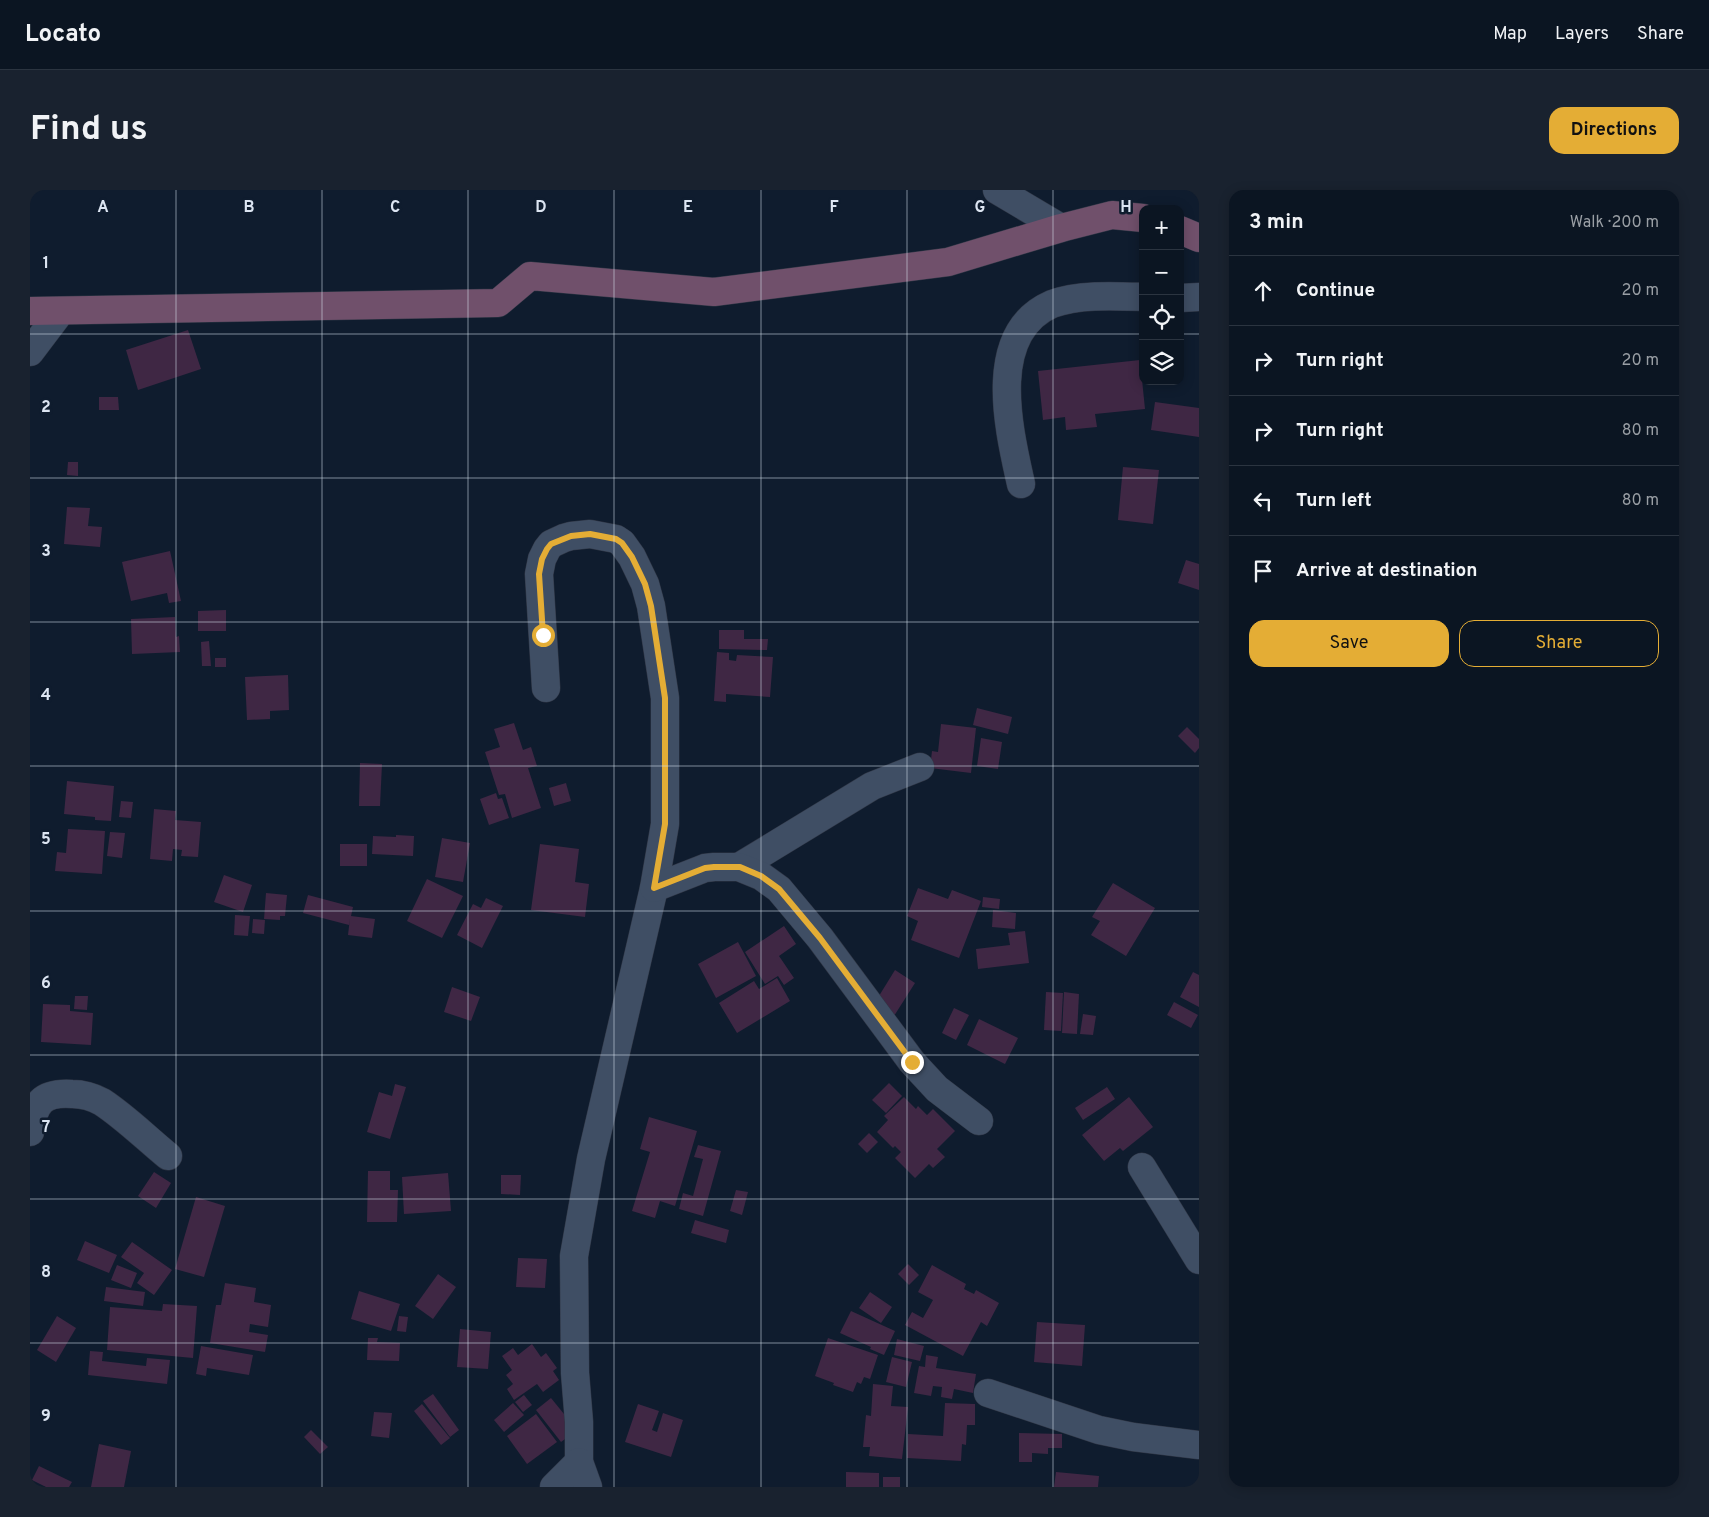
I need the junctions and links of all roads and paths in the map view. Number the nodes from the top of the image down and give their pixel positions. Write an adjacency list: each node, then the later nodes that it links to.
1 (997, 190): 3 (street)
2 (1139, 218): 3 (street)
3 (1061, 228): 10 (street)
4 (1184, 232): 5 (street)
5 (1199, 238)
6 (1199, 296): 8 (street)
7 (1139, 297): 12 (street)
8 (1184, 298)
9 (30, 311): 10 (street)
10 (61, 311): 11 (street)
11 (30, 352)
12 (1021, 484)
13 (546, 688): 16 (street)
14 (920, 768): 15 (street)
15 (740, 867): 16 (street); 17 (street)
16 (654, 888): 24 (street)
17 (979, 1121)
18 (30, 1132): 19 (street)
19 (168, 1156)
20 (1142, 1167): 21 (street)
21 (1199, 1260)
22 (988, 1393): 23 (street)
23 (1199, 1445)
24 (583, 1475): 25 (street)
25 (554, 1487)

